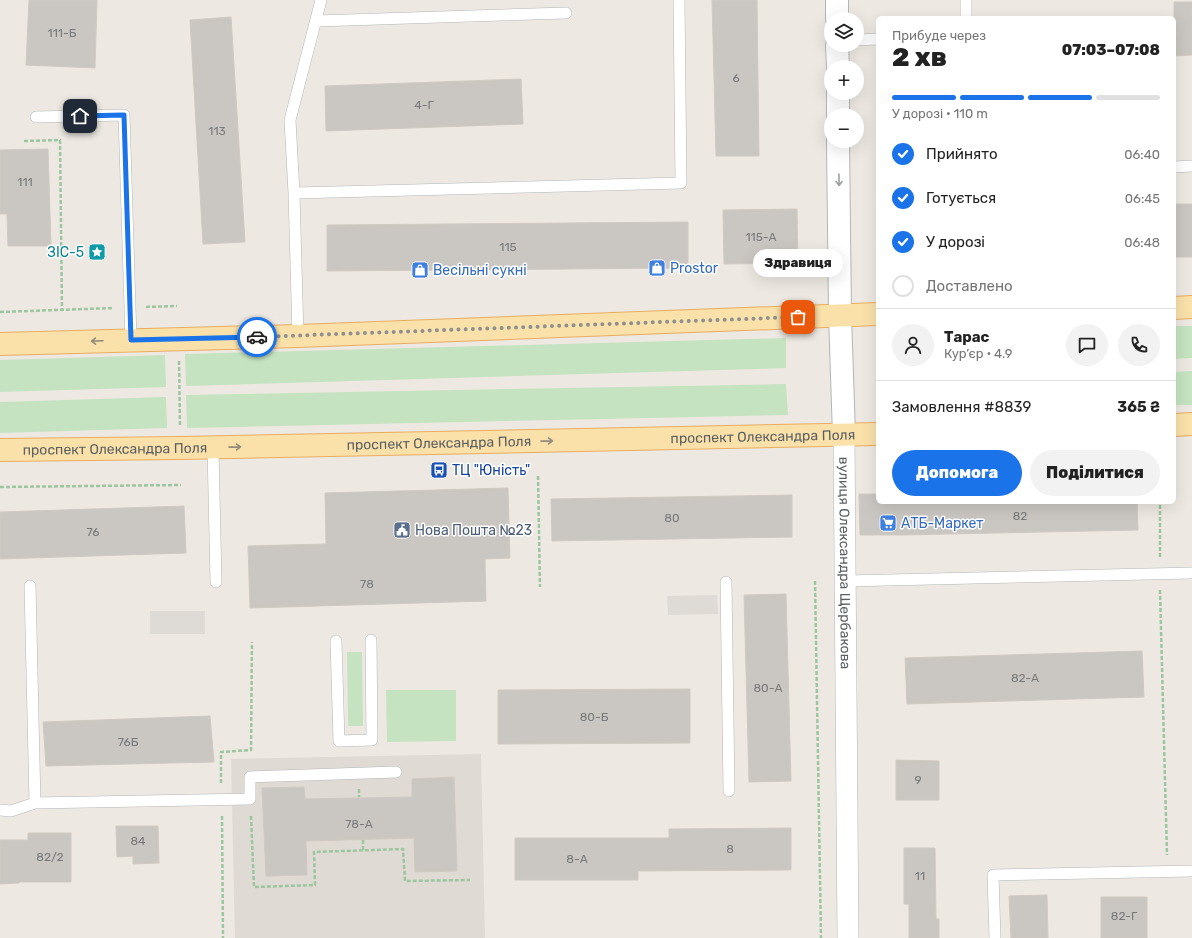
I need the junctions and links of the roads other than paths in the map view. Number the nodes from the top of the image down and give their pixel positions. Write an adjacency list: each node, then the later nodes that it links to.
1 (321, 0): 8 (lane)
2 (679, 0): 15 (lane)
3 (837, 0): 6 (street)
4 (966, 0): 7 (lane)
5 (566, 12): 8 (lane)
6 (837, 12)
7 (966, 16)
8 (316, 21): 15 (lane)
9 (876, 39): 10 (lane)
10 (864, 40)
11 (36, 117): 21 (lane)
12 (838, 148): 19 (street, вулиця Олександра Щербакова, one-way to 19)
13 (1192, 166): 14 (lane)
14 (1176, 167)
15 (294, 193): 20 (lane)
16 (1192, 307): 17 (main road)
17 (1176, 308)
18 (876, 314): 19 (main road)
19 (840, 316): 20 (main road); 26 (street, вулиця Олександра Щербакова)
20 (298, 336): 21 (main road)
21 (131, 340): 22 (main road, one-way to 22)
22 (0, 344)
23 (1192, 424): 24 (main road)
24 (1176, 425)
25 (876, 434): 26 (main road, проспект Олександра Поля)
26 (844, 435): 27 (main road, проспект Олександра Поля, one-way to 26); 30 (street, вулиця Олександра Щербакова)
27 (213, 448): 28 (main road, проспект Олександра Поля); 31 (lane)
28 (0, 450)
29 (1192, 573): 30 (lane)
30 (845, 581): 41 (street, вулиця Олександра Щербакова)
31 (216, 582)
32 (726, 582): 37 (lane)
33 (30, 586): 38 (lane)
34 (371, 640): 35 (lane)
35 (336, 641)
36 (396, 772): 38 (lane)
37 (729, 791)
38 (35, 803): 39 (lane)
39 (0, 810)
40 (1192, 871): 42 (lane)
41 (848, 938)
42 (995, 938)

